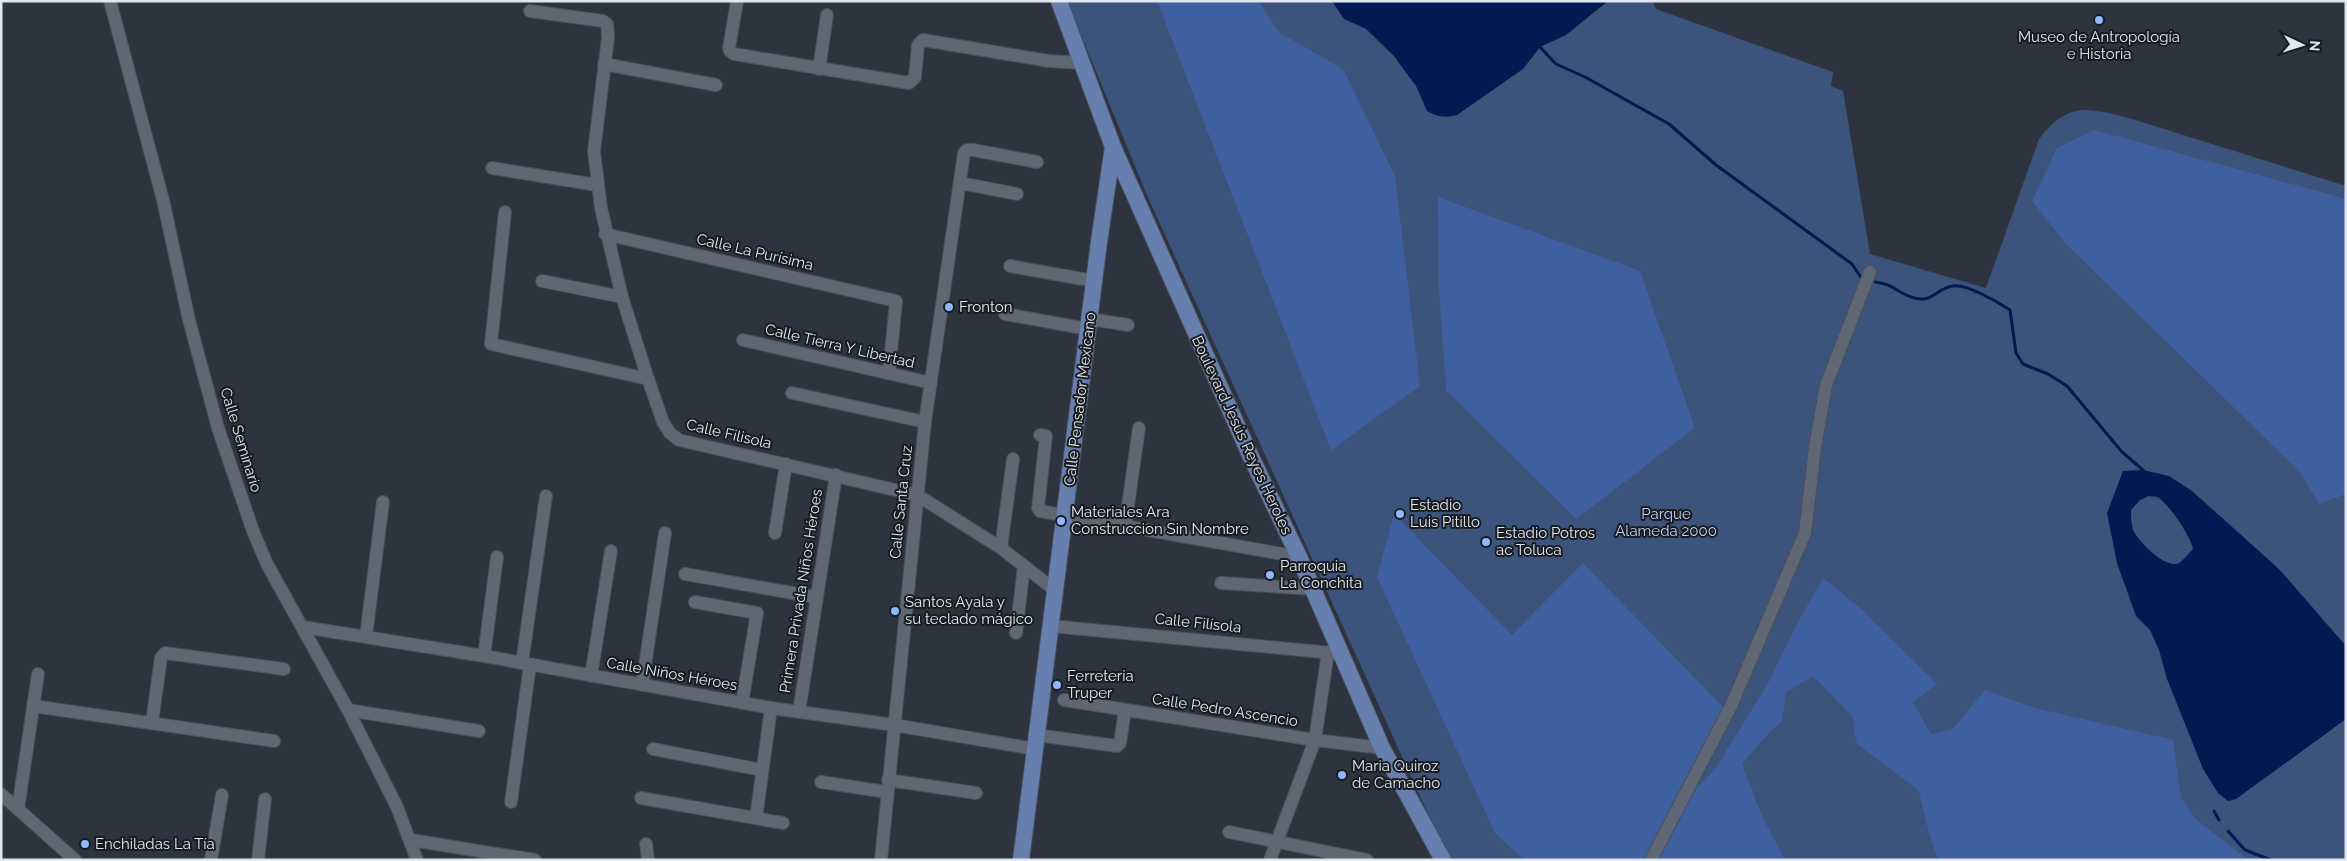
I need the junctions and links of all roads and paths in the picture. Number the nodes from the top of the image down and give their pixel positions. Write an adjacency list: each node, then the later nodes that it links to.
1 (110, 1): 56 (street, Calle Seminario)
2 (737, 1): 8 (street)
3 (1060, 1): 6 (main road, Boulevard Jesús Reyes Heroles)
4 (530, 11): 7 (street, Calle Filisola)
5 (827, 15): 8 (street)
6 (1082, 63): 8 (street); 10 (main road, Boulevard Jesús Reyes Heroles)
7 (604, 64): 9 (street); 14 (street, Calle Filisola)
8 (819, 69)
9 (716, 85)
10 (1113, 147): 21 (main road, Calle Pensador Mexicano); 46 (main road, Boulevard Jesús Reyes Heroles)
11 (1037, 162): 13 (street, Calle Santa Cruz)
12 (492, 168): 14 (street)
13 (960, 183): 15 (street); 29 (street, Calle Santa Cruz)
14 (597, 185): 17 (street, Calle Filisola)
15 (1017, 194)
16 (505, 212): 28 (street)
17 (605, 234): 22 (street, Calle Filisola); 27 (street, Calle La Purísima)
18 (1010, 266): 21 (street)
19 (1870, 272): 111 (street)
20 (542, 281): 22 (street)
21 (1094, 281): 24 (main road, Calle Pensador Mexicano)
22 (622, 297): 28 (street, Calle Filisola)
23 (1005, 314): 24 (street)
24 (1089, 324): 25 (street); 40 (main road, Calle Pensador Mexicano)
25 (1128, 325)
26 (743, 340): 27 (street, Calle Tierra Y Libertad)
27 (888, 373): 29 (street, Calle Tierra Y Libertad)
28 (648, 379): 35 (street, Calle Filisola)
29 (931, 383): 31 (street, Calle Santa Cruz)
30 (792, 393): 31 (street)
31 (925, 422): 37 (street, Calle Santa Cruz)
32 (1139, 428): 41 (street)
33 (1043, 435): 40 (street)
34 (1013, 459): 44 (street)
35 (786, 464): 36 (street, Calle Filisola); 42 (street)
36 (836, 475): 37 (street, Calle Filisola); 53 (street, Primera Privada Niños Héroes)
37 (917, 495): 44 (street, Calle Filisola); 74 (street, Calle Santa Cruz)
38 (546, 496): 61 (street)
39 (383, 502): 58 (street)
40 (1065, 514): 41 (street); 52 (main road, Calle Pensador Mexicano)
41 (1125, 527): 46 (street)
42 (775, 533)
43 (665, 534): 65 (street)
44 (1001, 548): 48 (street, Calle Filisola)
45 (611, 551): 64 (street)
46 (1299, 556): 51 (main road, Boulevard Jesús Reyes Heroles)
47 (497, 557): 60 (street)
48 (1024, 566): 52 (street, Calle Filisola); 57 (street)
49 (685, 574): 53 (street)
50 (1221, 583): 51 (street)
51 (1313, 589): 59 (main road, Boulevard Jesús Reyes Heroles)
52 (1056, 591): 55 (main road, Calle Pensador Mexicano)
53 (815, 597): 72 (street, Primera Privada Niños Héroes)
54 (694, 602): 67 (street)
55 (1051, 626): 59 (street, Calle Filísola); 78 (main road, Calle Pensador Mexicano)
56 (303, 627): 58 (street, Calle Niños Héroes); 70 (street, Calle Seminario)
57 (1016, 633)
58 (366, 636): 60 (street, Calle Niños Héroes)
59 (1335, 653): 77 (street); 79 (main road, Boulevard Jesús Reyes Heroles)
60 (484, 656): 61 (street, Calle Niños Héroes)
61 (526, 664): 64 (street, Calle Niños Héroes); 89 (street)
62 (284, 670): 73 (street)
63 (38, 674): 68 (street)
64 (591, 676): 65 (street, Calle Niños Héroes)
65 (642, 684): 67 (street, Calle Niños Héroes)
66 (1064, 700): 71 (street, Calle Pedro Ascencio)
67 (742, 703): 69 (street, Calle Niños Héroes)
68 (33, 706): 73 (street); 90 (street)
69 (771, 708): 72 (street, Calle Niños Héroes); 81 (street)
70 (348, 710): 75 (street); 94 (street, Calle Seminario)
71 (1125, 710): 77 (street, Calle Pedro Ascencio); 78 (street, Calle Niños Héroes)
72 (799, 712): 74 (street, Calle Niños Héroes)
73 (152, 722): 76 (street)
74 (894, 725): 78 (street, Calle Niños Héroes); 83 (street, Calle Santa Cruz)
75 (479, 731)
76 (274, 740)
77 (1315, 740): 79 (street, Calle Pedro Ascencio); 95 (street)
78 (1036, 742): 107 (main road, Calle Pensador Mexicano)
79 (1382, 748): 110 (main road, Boulevard Jesús Reyes Heroles)
80 (653, 749): 81 (street)
81 (762, 770): 91 (street)
82 (821, 782): 83 (street)
83 (888, 786): 84 (street); 106 (street, Calle Santa Cruz)
84 (976, 793)
85 (1, 794): 90 (street)
86 (222, 796): 101 (street)
87 (641, 798): 91 (street)
88 (265, 799): 102 (street)
89 (511, 802)
90 (18, 809): 97 (street)
91 (756, 818): 92 (street)
92 (784, 823)
93 (1229, 832): 95 (street)
94 (411, 840): 103 (street, Calle Seminario); 104 (street)
95 (1278, 842): 98 (street); 108 (street)
96 (646, 844): 105 (street)
97 (60, 847): 99 (street); 100 (street)
98 (1345, 857): 109 (street)
99 (58, 860)
100 (75, 860)
101 (211, 860)
102 (258, 860)
103 (417, 860)
104 (535, 860)
105 (648, 860)
106 (881, 860)
107 (1021, 860)
108 (1270, 860)
109 (1368, 860)
110 (1443, 860)
111 (1651, 860)

